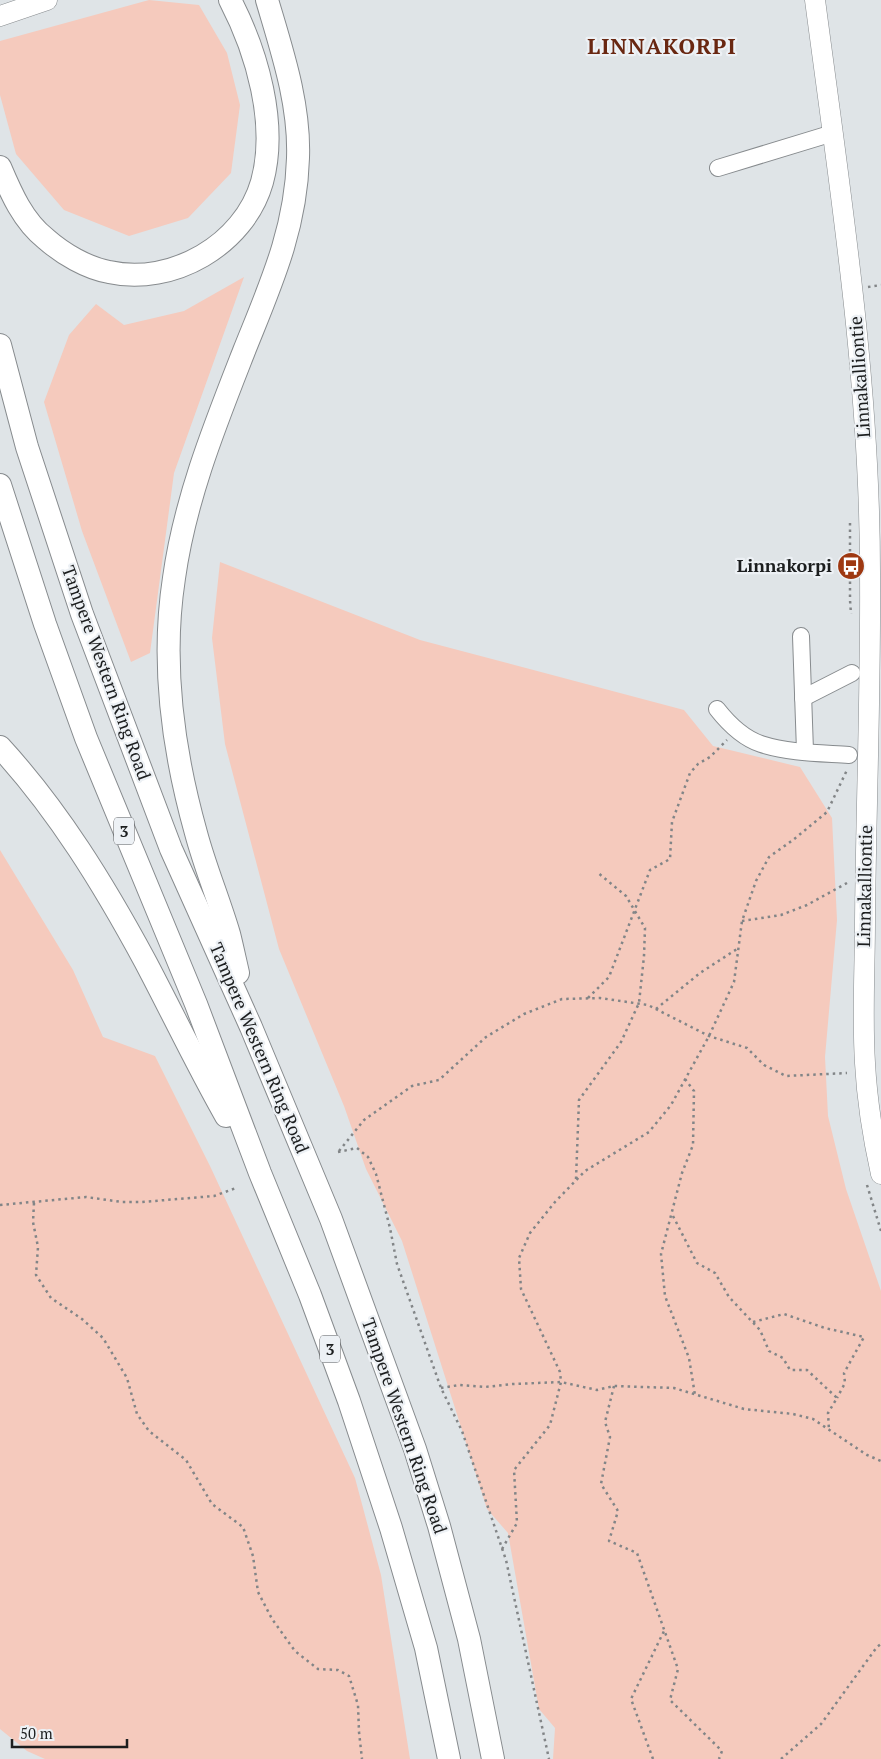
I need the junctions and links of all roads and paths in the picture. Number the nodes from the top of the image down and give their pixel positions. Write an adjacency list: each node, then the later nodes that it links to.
1 (47, 0): 5 (main road)
2 (230, 0): 7 (highway)
3 (267, 0): 31 (highway)
4 (815, 0): 6 (main road, Linnakalliontie)
5 (9, 13)
6 (833, 133): 8 (lane); 22 (main road, Linnakalliontie)
7 (0, 167)
8 (718, 168)
9 (0, 345): 31 (highway, Tampere Western Ring Road / 3)
10 (0, 484): 35 (highway, 3)
11 (850, 520): 12 (path)
12 (852, 618)
13 (801, 636): 15 (lane)
14 (852, 673): 15 (lane)
15 (803, 698): 19 (lane)
16 (716, 709): 17 (lane)
17 (737, 730): 19 (lane); 25 (path)
18 (0, 747): 35 (highway)
19 (805, 751): 20 (lane)
20 (849, 761): 21 (path); 26 (path)
21 (849, 775)
22 (873, 826): 36 (main road, Linnakalliontie)
23 (597, 872): 25 (path)
24 (847, 893): 26 (path)
25 (634, 909): 28 (path); 29 (path)
26 (742, 921): 27 (path)
27 (738, 949): 30 (path); 32 (path)
28 (587, 998): 29 (path); 46 (path)
29 (639, 1003): 30 (path); 37 (path)
30 (656, 1009): 32 (path)
31 (251, 1027): 56 (highway, Tampere Western Ring Road / 3)
32 (709, 1036): 33 (path); 34 (path)
33 (685, 1079): 37 (path); 41 (path)
34 (849, 1082)
35 (260, 1173): 55 (highway, 3)
36 (874, 1178): 42 (path)
37 (576, 1180): 44 (path)
38 (236, 1188): 39 (path)
39 (34, 1203): 40 (path); 54 (path)
40 (0, 1205)
41 (672, 1214): 43 (path); 47 (path)
42 (881, 1231)
43 (753, 1322): 48 (path); 48 (path)
44 (561, 1382): 45 (path); 46 (path); 51 (path)
45 (614, 1386): 47 (path); 52 (path)
46 (441, 1388): 51 (path)
47 (696, 1395): 49 (path)
48 (837, 1398): 49 (path)
49 (829, 1430): 50 (path)
50 (881, 1461)
51 (502, 1549): 57 (path)
52 (664, 1631): 58 (path); 59 (path)
53 (881, 1644): 60 (path)
54 (362, 1759)
55 (449, 1759)
56 (493, 1759)
57 (549, 1759)
58 (653, 1759)
59 (719, 1759)
60 (781, 1759)

